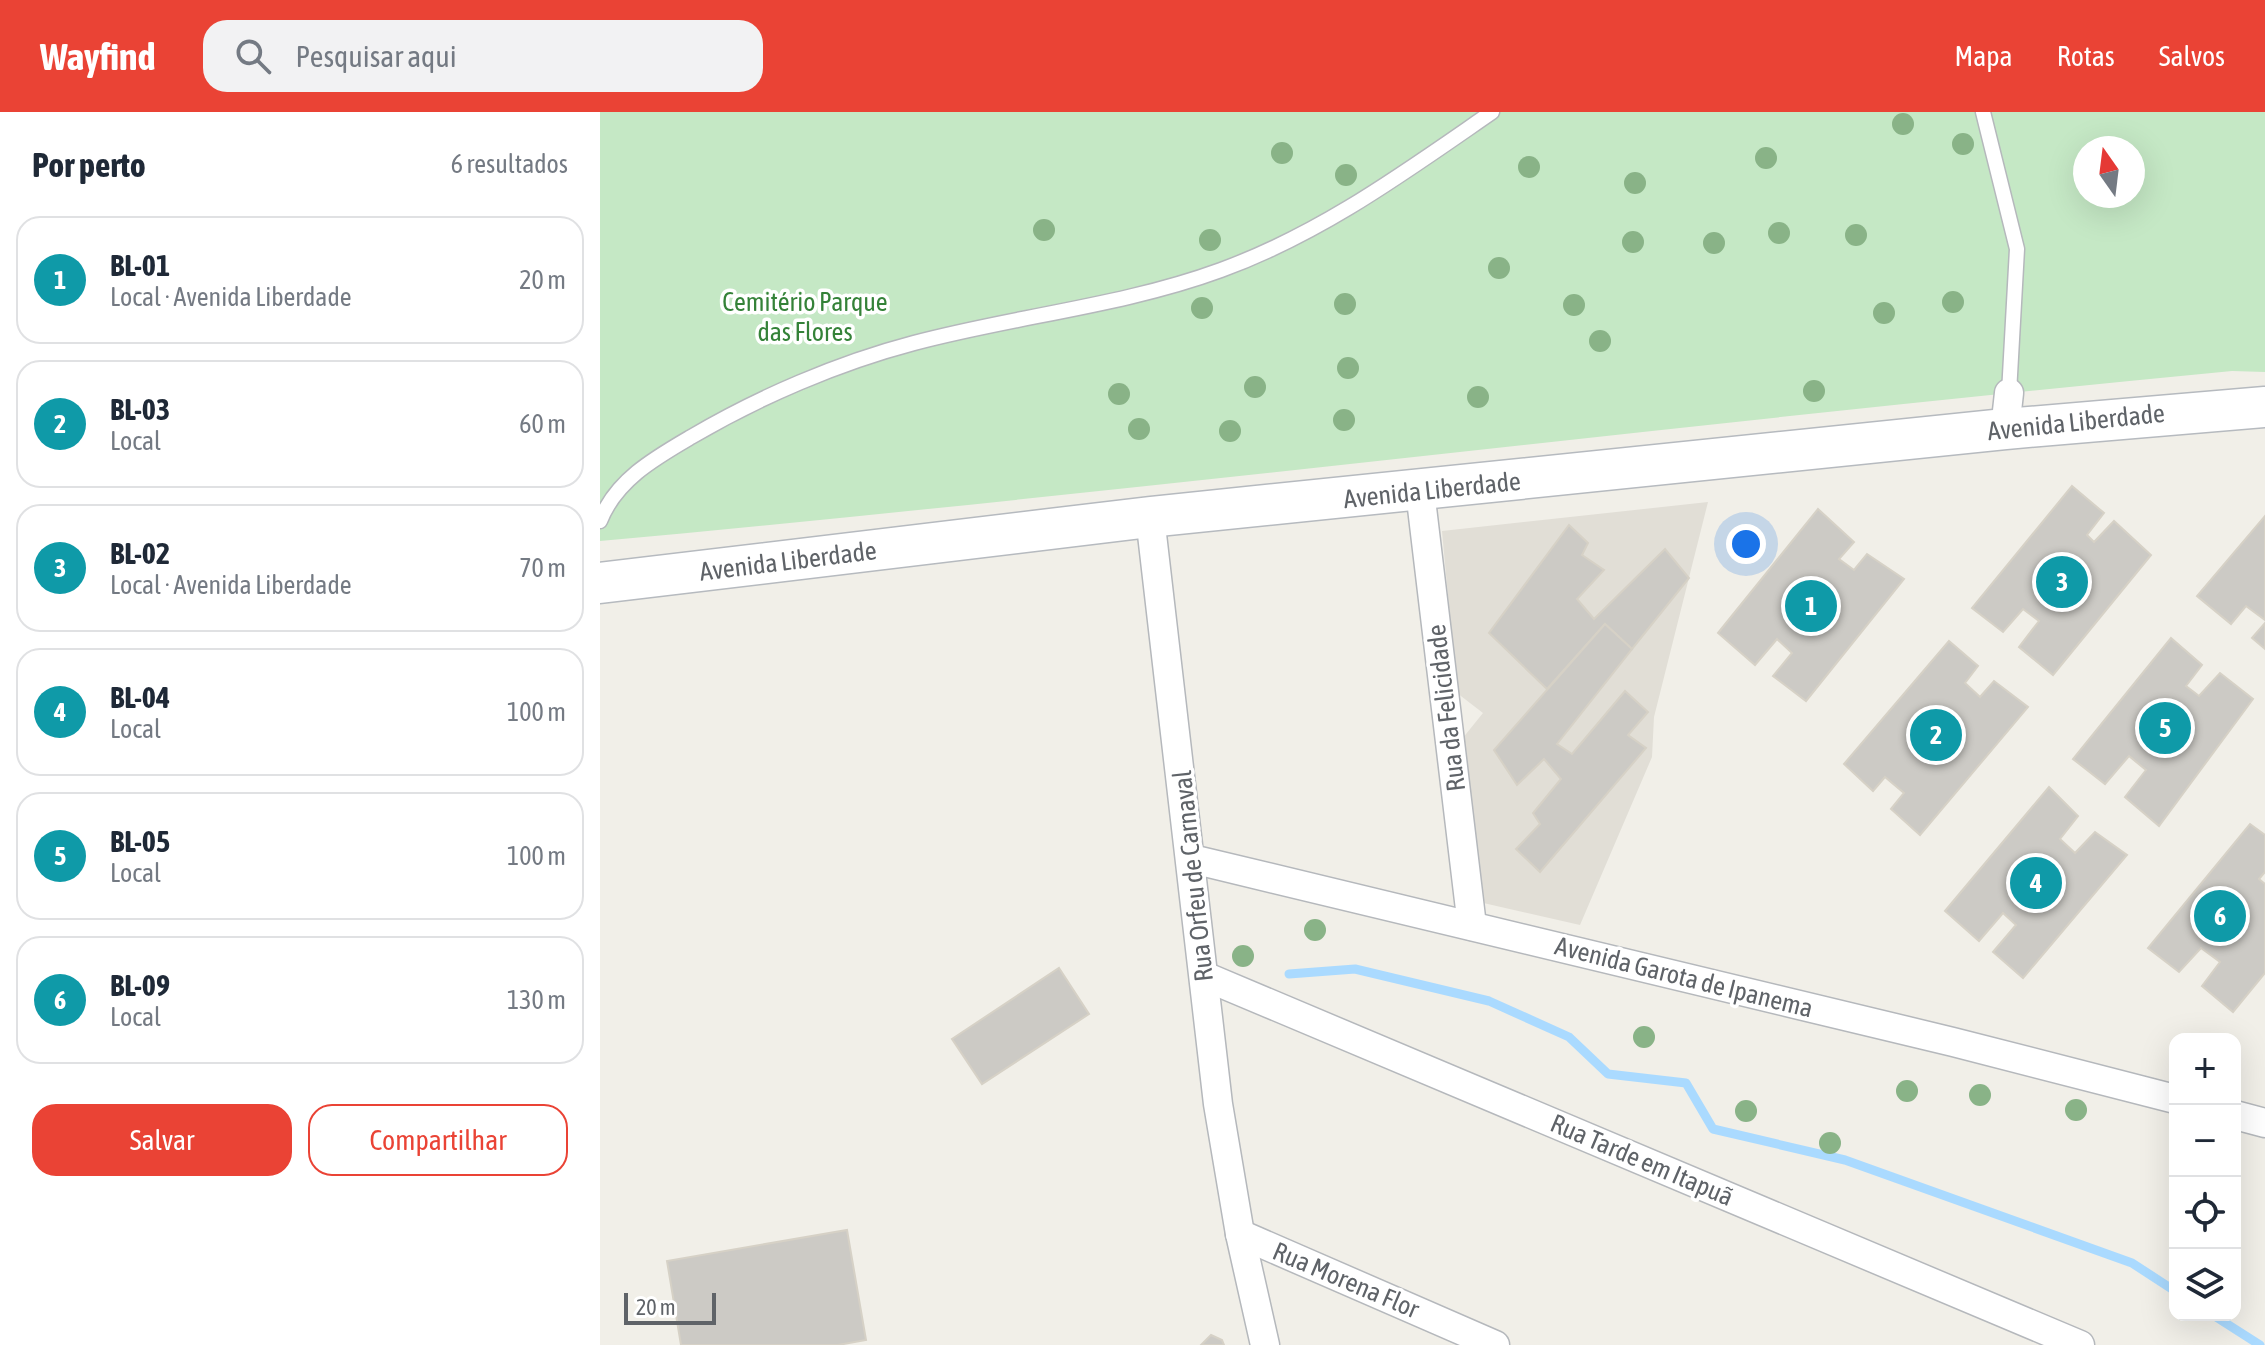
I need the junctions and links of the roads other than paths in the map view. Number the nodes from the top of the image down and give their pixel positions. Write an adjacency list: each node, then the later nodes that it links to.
1 (1492, 112): 7 (lane)
2 (1983, 112): 4 (lane)
3 (2265, 407): 4 (main road, Avenida Liberdade)
4 (2007, 411): 5 (main road, Avenida Liberdade)
5 (1420, 491): 6 (main road, Avenida Liberdade); 10 (street, Rua da Felicidade)
6 (1150, 517): 8 (main road, Avenida Liberdade); 9 (street, Rua Orfeu de Carnaval)
7 (600, 521)
8 (600, 583)
9 (1192, 859): 10 (street, Avenida Garota de Ipanema); 11 (street, Rua Orfeu de Carnaval)
10 (1472, 926): 12 (street, Avenida Garota de Ipanema)
11 (1204, 976): 15 (street, Rua Orfeu de Carnaval); 18 (street, Rua Tarde em Itapuã)
12 (2169, 1098)
13 (2241, 1117): 14 (street)
14 (2265, 1123)
15 (1240, 1234): 16 (street, Rua Morena Flor); 17 (street, Rua Orfeu de Carnaval)
16 (1481, 1341)
17 (1265, 1345)
18 (2080, 1345)

